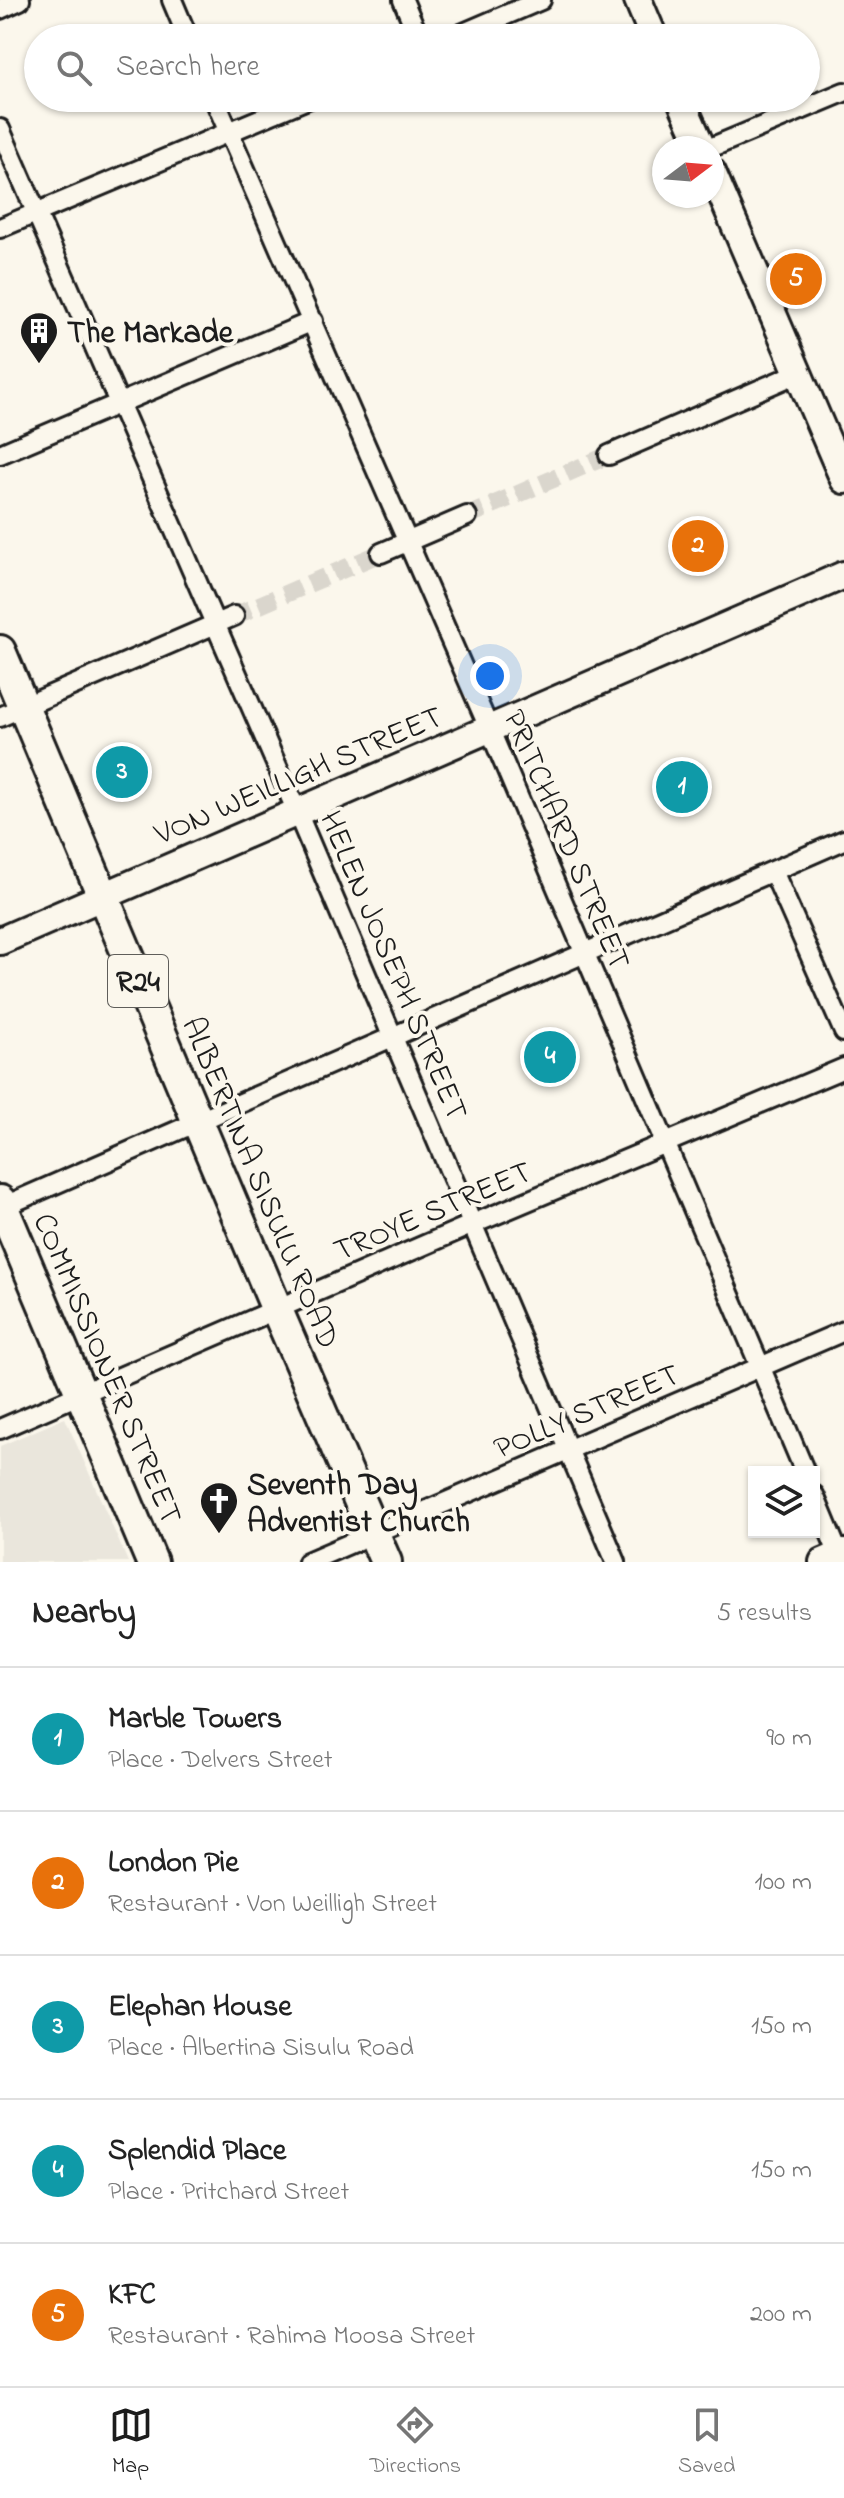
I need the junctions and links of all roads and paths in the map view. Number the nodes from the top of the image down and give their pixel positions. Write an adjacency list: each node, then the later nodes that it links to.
1 (20, 0): 6 (street)
2 (172, 0): 7 (street)
3 (403, 0): 8 (street)
4 (541, 0): 9 (street)
5 (638, 0): 10 (main road)
6 (0, 9)
7 (182, 24)
8 (413, 24)
9 (485, 24)
10 (648, 24)
11 (844, 92): 12 (street)
12 (820, 102)
13 (220, 112): 18 (street, PRITCHARD STREET)
14 (277, 112): 18 (street)
15 (686, 112): 19 (main road)
16 (796, 112): 20 (street)
17 (0, 129): 22 (street, HELEN JOSEPH STREET)
18 (229, 132): 22 (street); 24 (street, PRITCHARD STREET)
19 (697, 136)
20 (724, 142)
21 (724, 200): 25 (main road)
22 (36, 212): 23 (street); 26 (street, HELEN JOSEPH STREET)
23 (0, 228)
24 (313, 321): 26 (street); 31 (street, PRITCHARD STREET)
25 (798, 373): 28 (street); 29 (main road)
26 (118, 404): 27 (street); 35 (street, HELEN JOSEPH STREET)
27 (0, 454)
28 (609, 455)
29 (844, 480)
30 (467, 516): 31 (street)
31 (408, 542): 32 (street); 38 (street, PRITCHARD STREET)
32 (381, 553)
33 (844, 575): 38 (main road, VON WEILLIGH STREET)
34 (234, 616): 35 (street)
35 (215, 624): 37 (street); 39 (street, HELEN JOSEPH STREET)
36 (0, 651): 37 (main road, ALBERTINA SISULU ROAD / R24)
37 (12, 712): 42 (main road, ALBERTINA SISULU ROAD / R24)
38 (489, 728): 39 (main road, VON WEILLIGH STREET); 44 (street, PRITCHARD STREET)
39 (297, 812): 42 (main road, VON WEILLIGH STREET); 46 (street, HELEN JOSEPH STREET)
40 (844, 840): 41 (street)
41 (773, 871): 44 (street); 45 (street)
42 (103, 896): 43 (main road, VON WEILLIGH STREET); 48 (main road, ALBERTINA SISULU ROAD / R24)
43 (0, 941)
44 (583, 954): 46 (street); 49 (street, PRITCHARD STREET)
45 (844, 1032)
46 (393, 1037): 48 (street); 51 (street, HELEN JOSEPH STREET)
47 (844, 1068): 49 (street, TROYE STREET)
48 (198, 1123): 50 (street); 52 (main road, ALBERTINA SISULU ROAD / R24)
49 (666, 1144): 51 (street, TROYE STREET); 54 (street, PRITCHARD STREET)
50 (1, 1206): 55 (main road, COMMISSIONER STREET)
51 (473, 1224): 52 (street, TROYE STREET); 57 (street, HELEN JOSEPH STREET)
52 (277, 1310): 55 (street, TROYE STREET); 60 (main road, ALBERTINA SISULU ROAD / R24)
53 (844, 1331): 54 (street, POLLY STREET)
54 (761, 1367): 57 (street, POLLY STREET); 58 (street, PRITCHARD STREET)
55 (81, 1395): 56 (street, TROYE STREET); 62 (main road, COMMISSIONER STREET)
56 (0, 1429)
57 (567, 1451): 60 (street, POLLY STREET); 65 (street, HELEN JOSEPH STREET)
58 (802, 1466)
59 (820, 1511): 61 (street)
60 (374, 1534): 63 (street, POLLY STREET); 64 (main road, ALBERTINA SISULU ROAD / R24)
61 (837, 1558)
62 (152, 1562)
63 (307, 1562)
64 (386, 1562)
65 (616, 1562)

